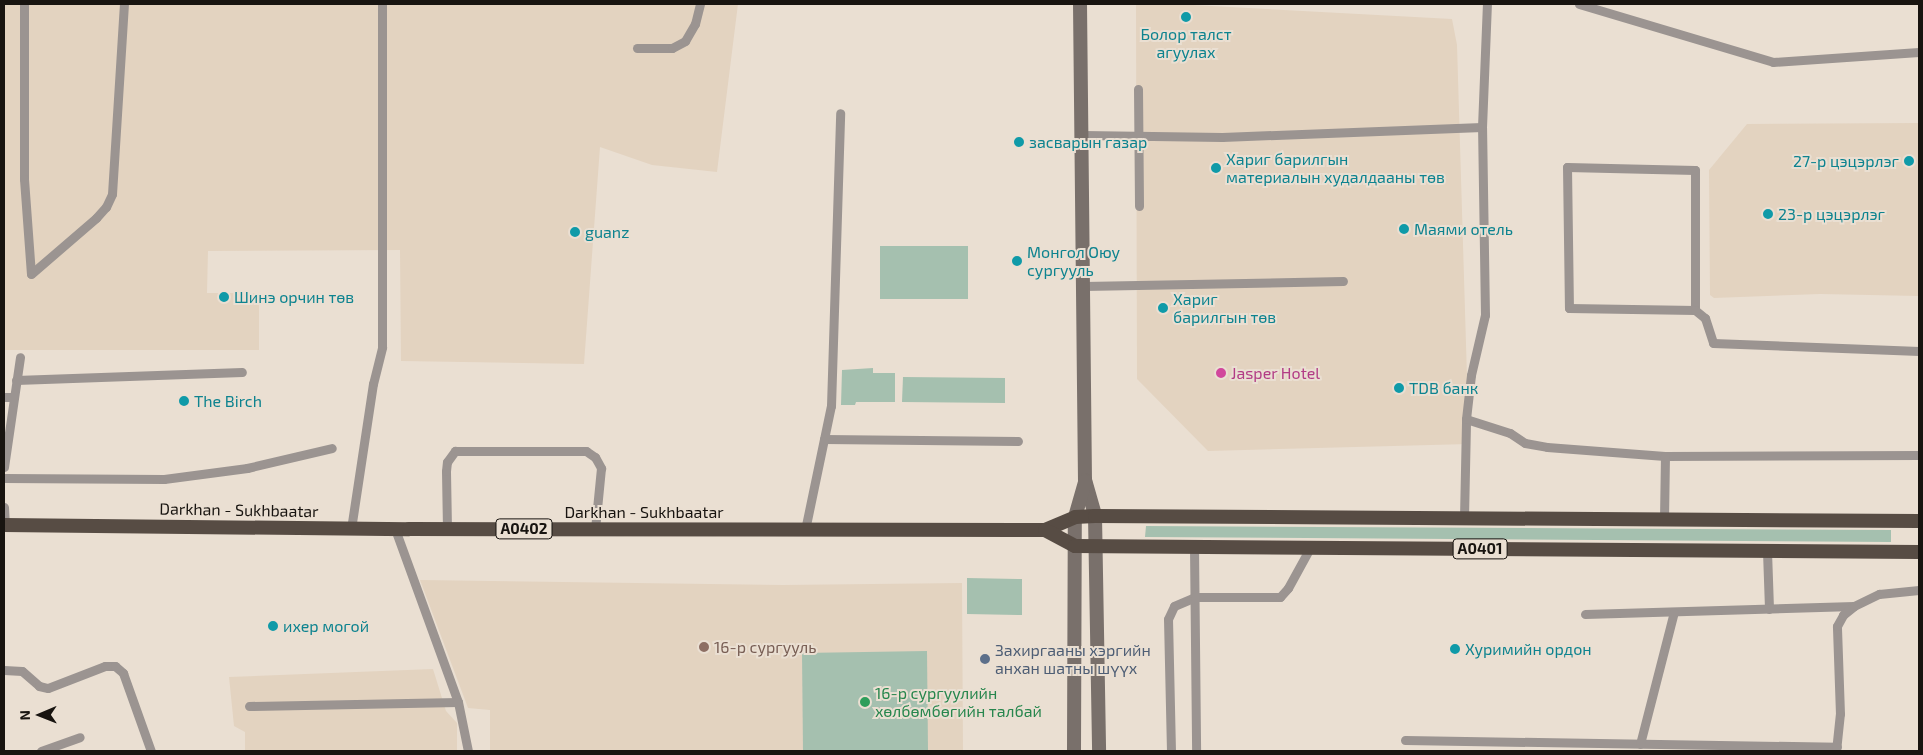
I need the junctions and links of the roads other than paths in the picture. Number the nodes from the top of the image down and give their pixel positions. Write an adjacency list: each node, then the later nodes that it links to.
1 (24, 4): 2 (lane)
2 (124, 4)
3 (382, 4): 41 (lane)
4 (700, 4): 8 (lane)
5 (1080, 4): 13 (main road)
6 (1487, 4): 12 (lane)
7 (1579, 4): 9 (lane)
8 (637, 48)
9 (1919, 52)
10 (1138, 89): 14 (lane)
11 (840, 112): 26 (lane)
12 (1482, 127): 14 (lane); 25 (lane)
13 (1083, 135): 14 (lane); 17 (main road)
14 (1138, 135): 15 (lane)
15 (1139, 206)
16 (1343, 281): 17 (lane)
17 (1084, 286): 33 (main road)
18 (1696, 310): 18 (lane); 19 (lane)
19 (1919, 351)
20 (20, 357): 22 (lane)
21 (242, 372): 22 (lane)
22 (16, 380): 24 (lane)
23 (4, 397): 24 (lane)
24 (14, 397): 31 (lane)
25 (1466, 419): 30 (lane); 37 (lane)
26 (824, 439): 27 (lane); 45 (lane)
27 (1018, 441)
28 (332, 448): 32 (lane)
29 (1919, 455): 30 (lane)
30 (1665, 456): 38 (lane)
31 (4, 468)
32 (4, 478)
33 (1085, 480): 35 (main road); 36 (main road)
34 (4, 507): 40 (lane)
35 (1096, 516): 36 (highway, A0401); 37 (highway, A0401); 48 (main road)
36 (1075, 517): 46 (highway, A0401); 47 (main road)
37 (1464, 518): 38 (highway, A0401)
38 (1664, 519): 39 (highway, A0401)
39 (1919, 520)
40 (4, 525): 41 (highway, Darkhan - Sukhbaatar / A0402)
41 (351, 529): 42 (highway, Darkhan - Sukhbaatar / A0402)
42 (395, 529): 43 (highway, Darkhan - Sukhbaatar / A0402); 60 (lane)
43 (447, 529): 44 (highway, Darkhan - Sukhbaatar / A0402); 44 (lane)
44 (595, 529): 45 (highway, Darkhan - Sukhbaatar / A0402)
45 (805, 530): 46 (highway, Darkhan - Sukhbaatar / A0402)
46 (1045, 530): 47 (highway, A0401)
47 (1074, 546): 48 (highway, A0401); 69 (main road)
48 (1096, 547): 49 (highway, A0401); 70 (main road)
49 (1194, 548): 50 (highway, A0401); 54 (lane)
50 (1310, 548): 51 (highway, A0401); 54 (lane)
51 (1767, 551): 52 (highway, A0401); 56 (lane)
52 (1919, 552)
53 (1919, 590): 55 (lane)
54 (1195, 597): 71 (lane); 72 (lane)
55 (1854, 606): 56 (lane); 65 (lane)
56 (1769, 609): 57 (lane)
57 (1674, 612): 58 (lane); 64 (lane)
58 (1585, 614)
59 (4, 670): 67 (lane)
60 (458, 702): 61 (lane); 68 (lane)
61 (249, 706)
62 (80, 737): 66 (lane)
63 (1405, 740): 64 (lane)
64 (1640, 744): 65 (lane)
65 (1836, 749)
66 (41, 751)
67 (152, 751)
68 (468, 751)
69 (1074, 751)
70 (1099, 751)
71 (1171, 751)
72 (1196, 751)

